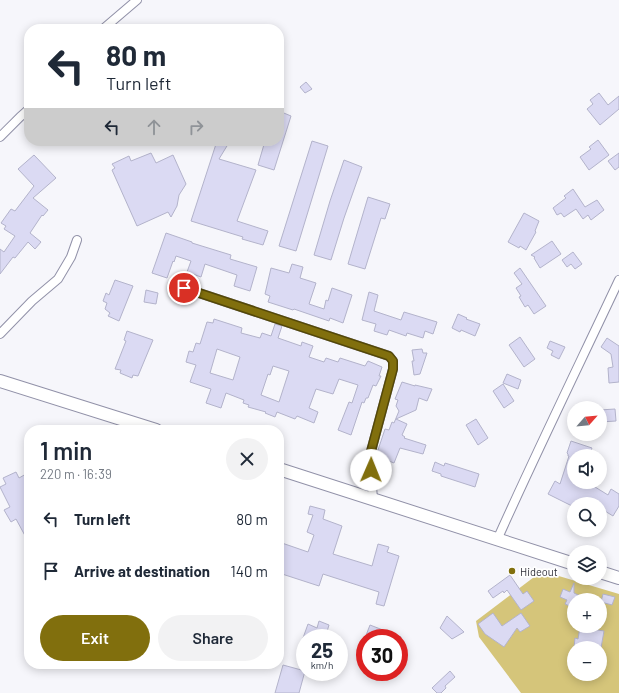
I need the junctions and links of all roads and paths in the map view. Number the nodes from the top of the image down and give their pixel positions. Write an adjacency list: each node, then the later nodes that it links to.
1 (137, 0): 2 (street)
2 (109, 24)
3 (24, 113): 4 (street)
4 (0, 137)
5 (77, 240): 8 (street)
6 (619, 280): 13 (street)
7 (184, 288): 12 (street)
8 (0, 334)
9 (0, 381): 10 (main road)
10 (140, 425)
11 (284, 471): 12 (main road)
12 (373, 500): 13 (main road)
13 (497, 540): 14 (main road)
14 (567, 562)
15 (607, 574): 16 (main road)
16 (619, 578)

